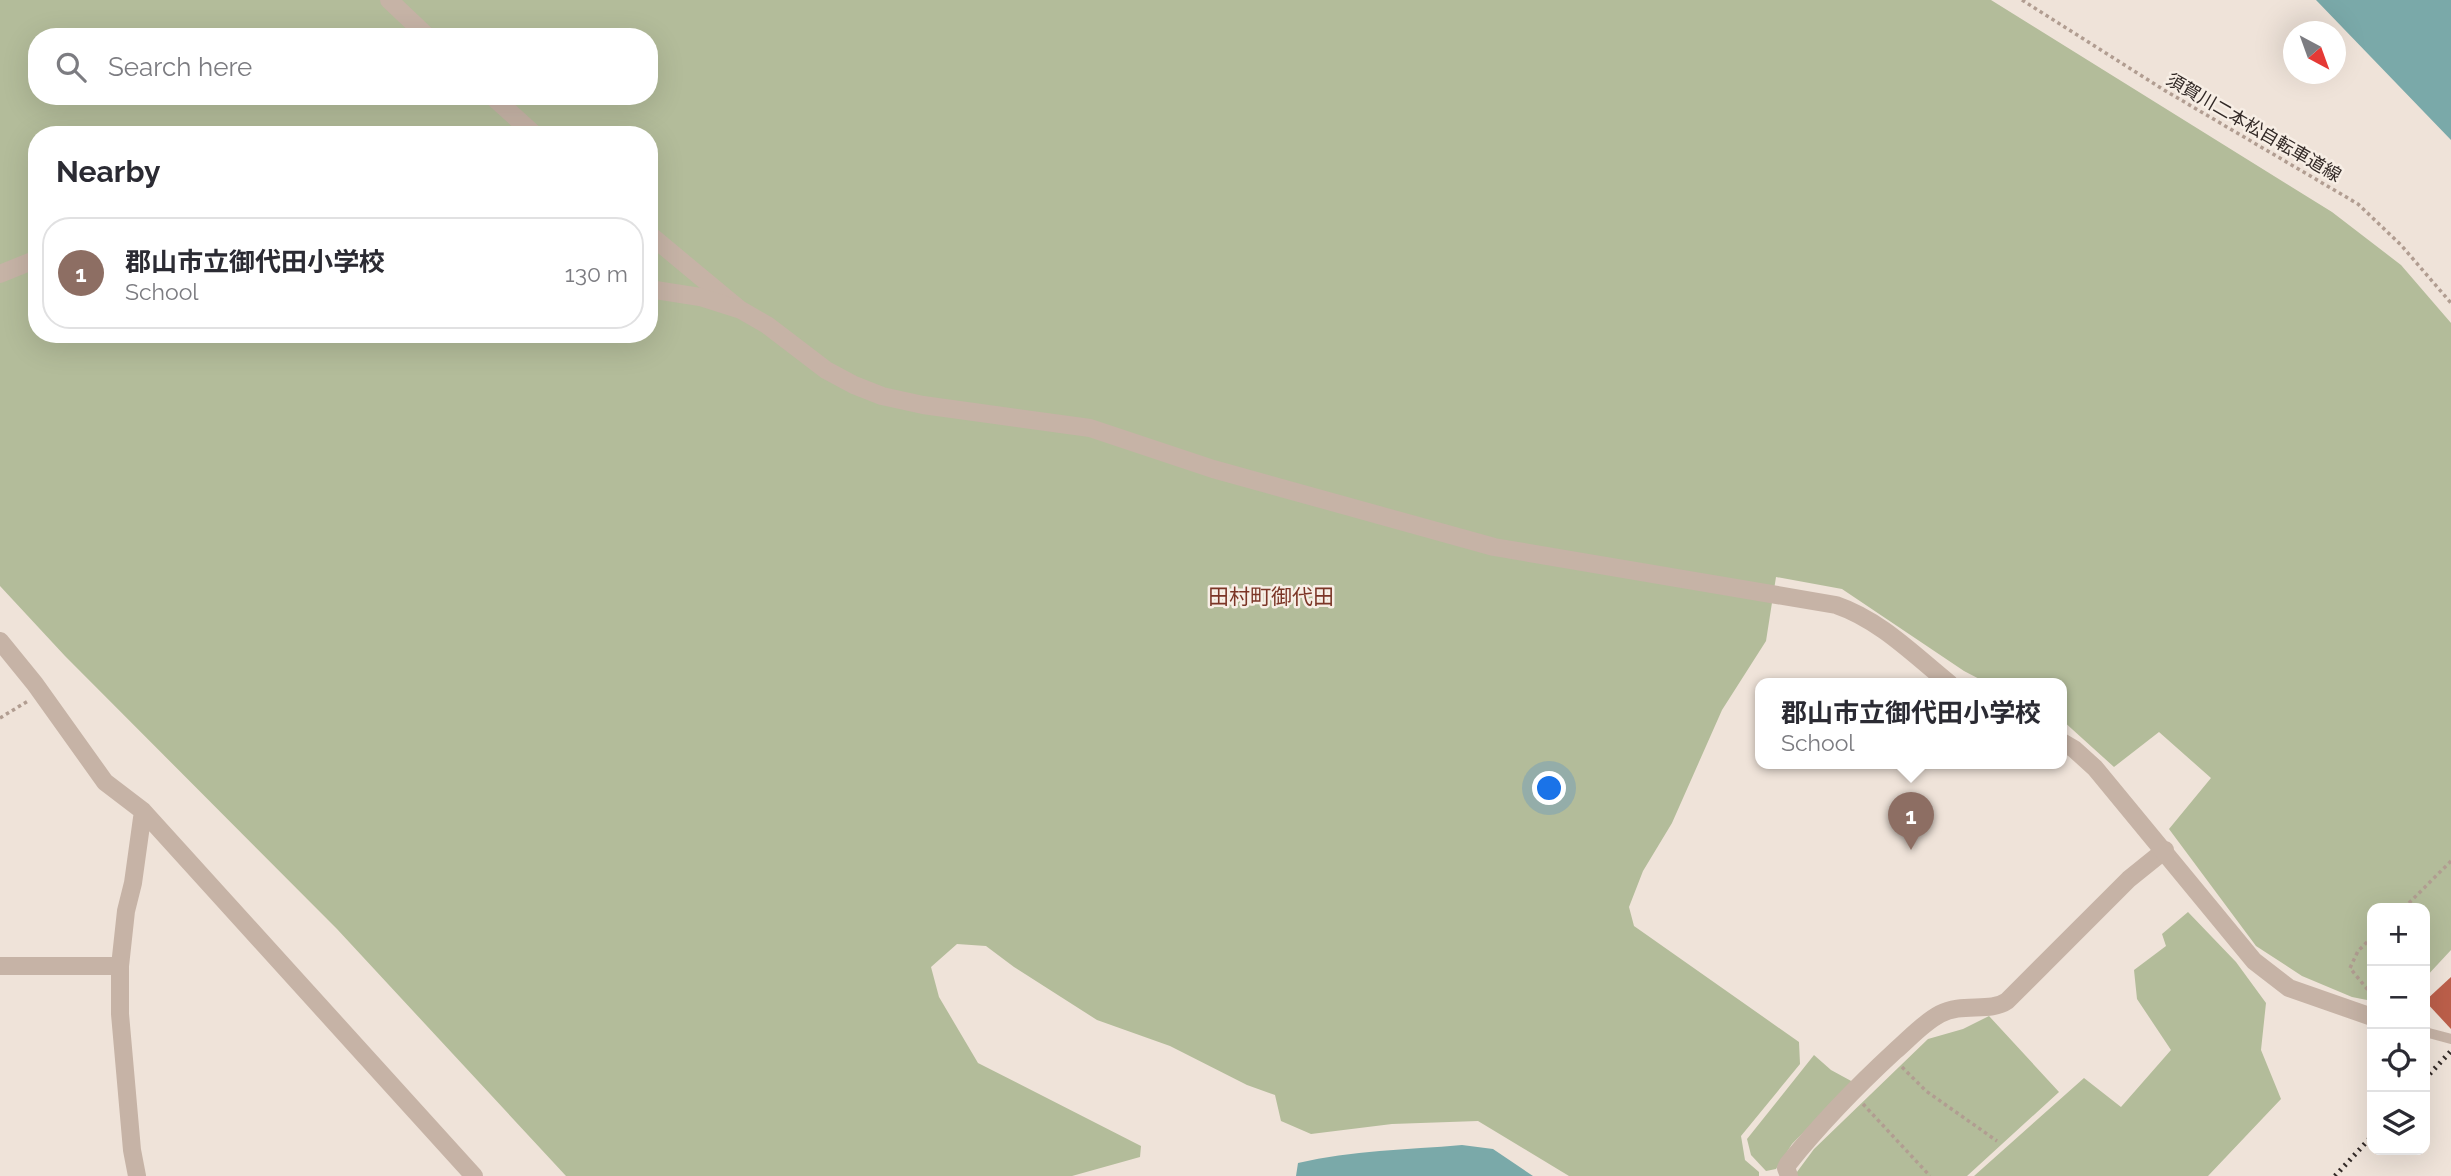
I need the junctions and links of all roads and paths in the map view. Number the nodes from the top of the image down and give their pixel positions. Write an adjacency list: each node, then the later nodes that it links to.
1 (389, 0): 3 (street)
2 (2022, 0): 10 (path, 須賀川二本松自転車道線)
3 (419, 28)
4 (502, 105): 5 (street)
5 (525, 126)
6 (658, 241): 11 (street)
7 (28, 263): 8 (street)
8 (0, 274)
9 (658, 290): 11 (street)
10 (2451, 303)
11 (741, 310): 13 (street)
12 (0, 640): 14 (street)
13 (1943, 678)
14 (42, 693): 15 (path); 17 (street)
15 (0, 718)
16 (2067, 746): 18 (street)
17 (143, 811): 23 (street); 32 (street)
18 (2165, 850): 25 (street); 28 (street)
19 (2451, 861): 20 (path)
20 (2409, 903)
21 (2367, 942): 24 (path)
22 (0, 966): 23 (street)
23 (120, 966): 31 (street)
24 (2367, 989)
25 (2367, 1015)
26 (2430, 1033): 27 (lane)
27 (2451, 1039)
28 (1891, 1055): 29 (street); 30 (path)
29 (1852, 1092): 33 (street); 34 (path)
30 (1997, 1141)
31 (137, 1176)
32 (474, 1176)
33 (1789, 1176)
34 (1930, 1176)

